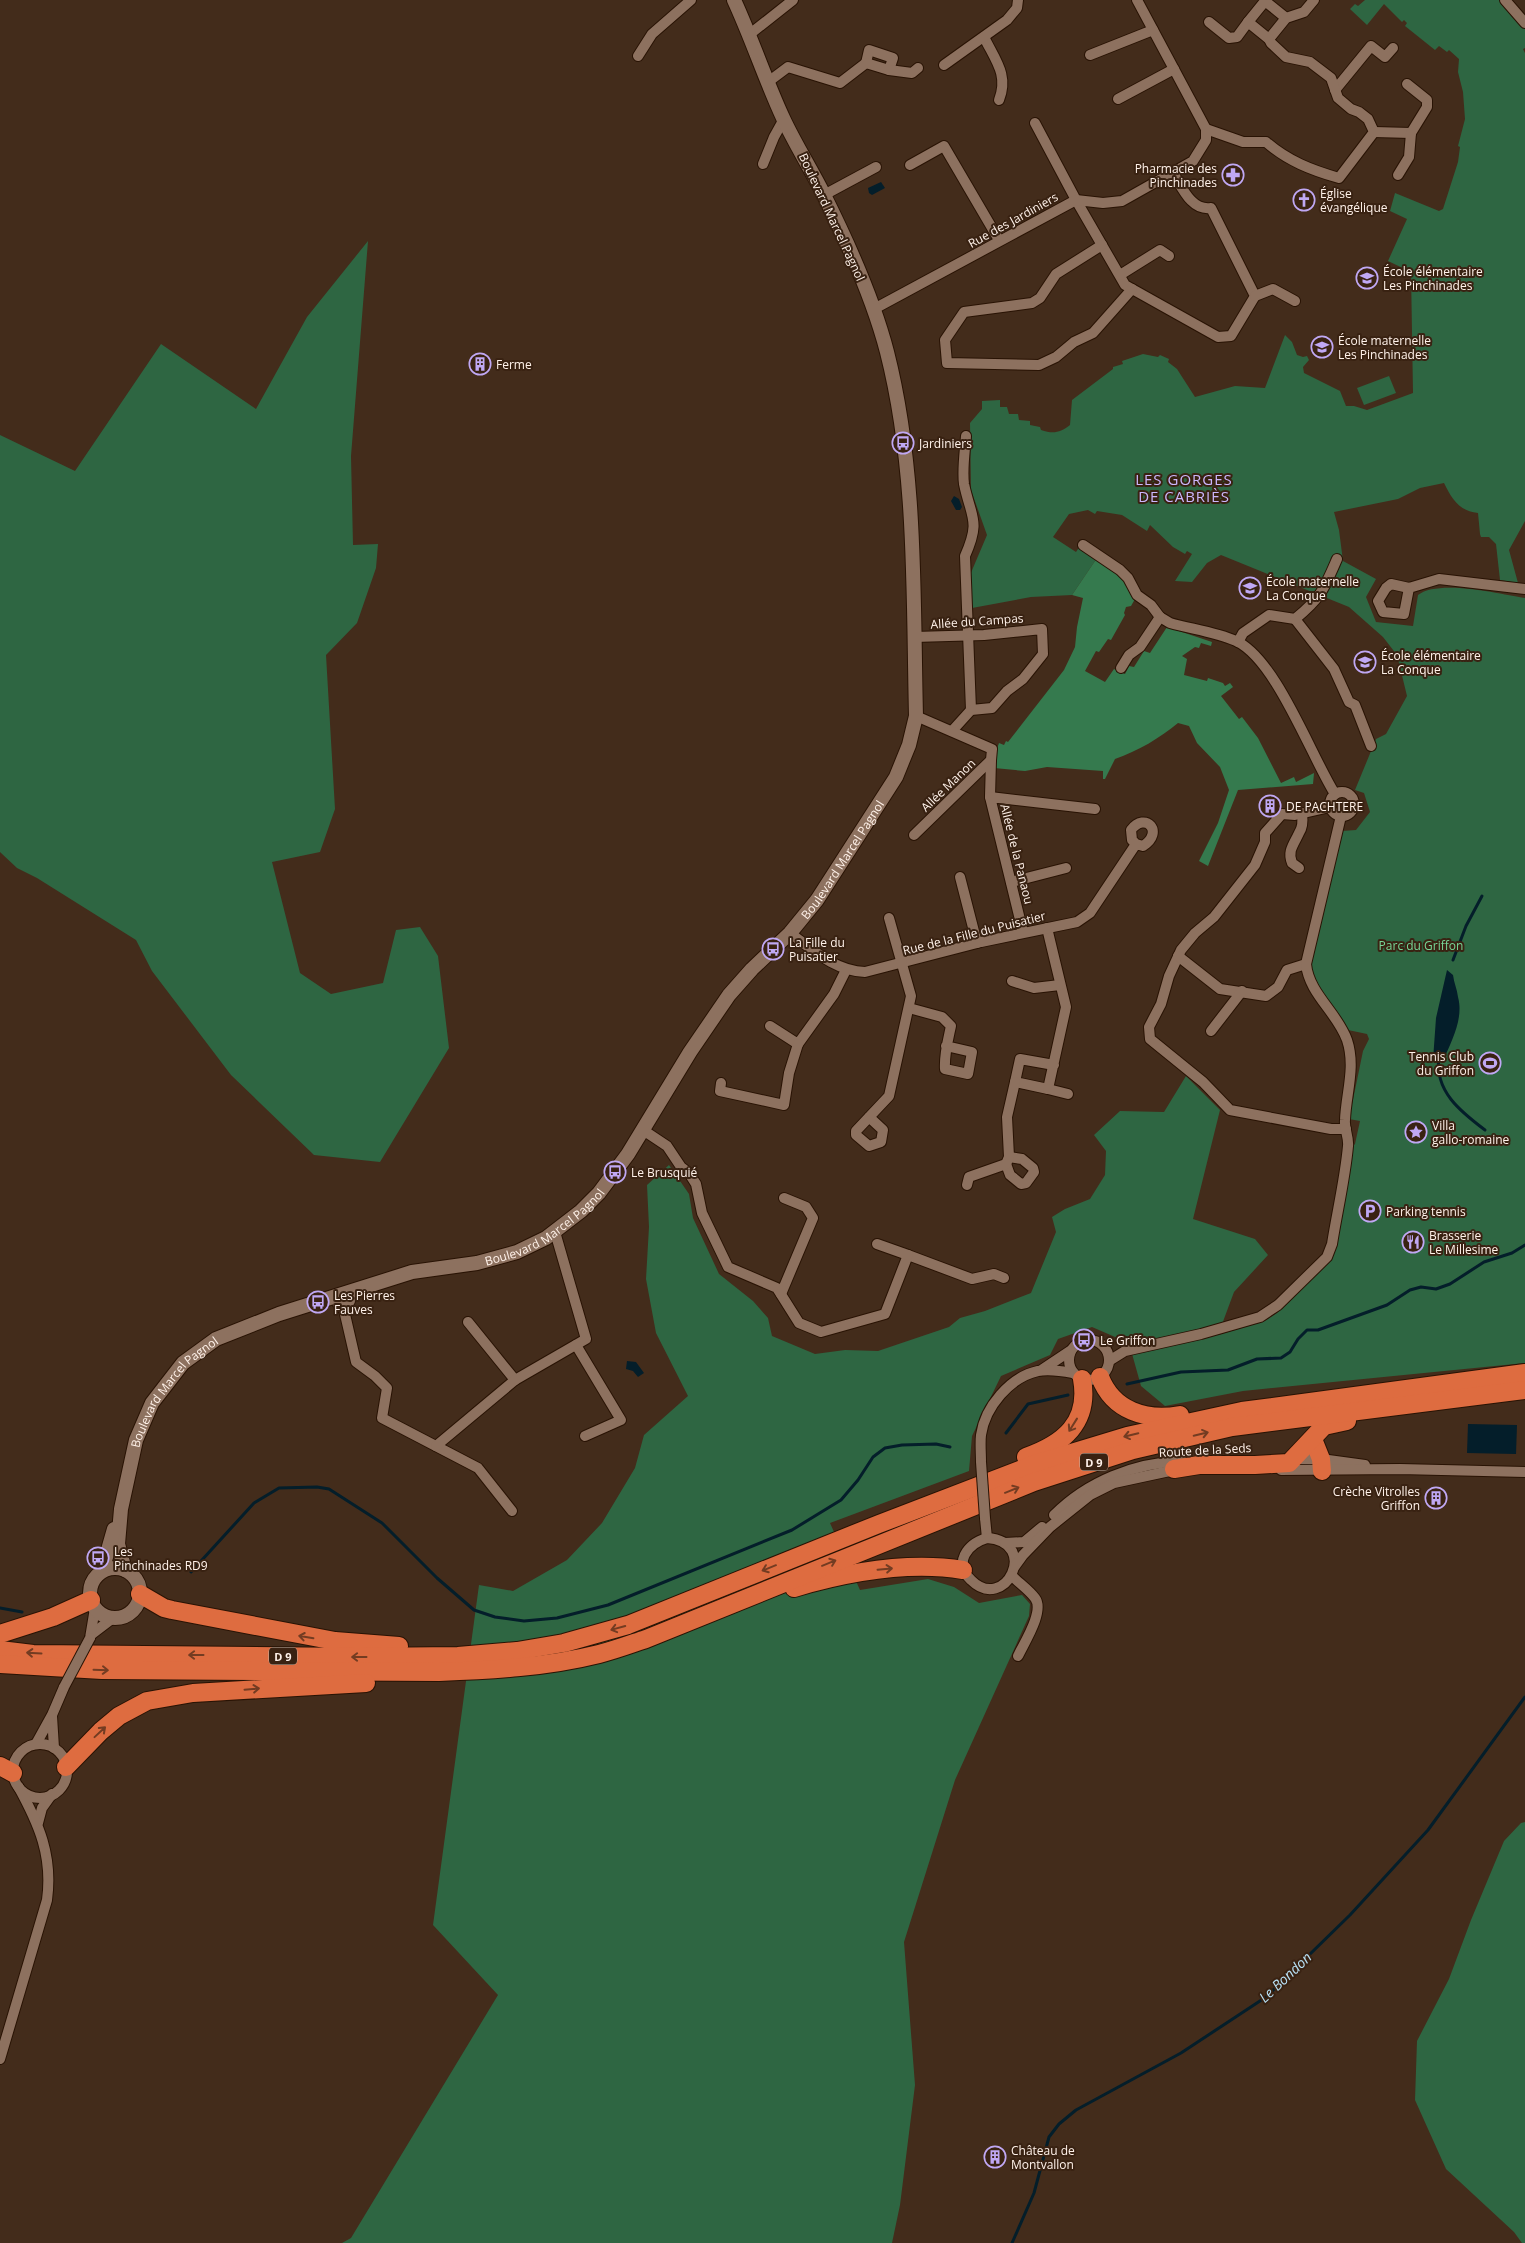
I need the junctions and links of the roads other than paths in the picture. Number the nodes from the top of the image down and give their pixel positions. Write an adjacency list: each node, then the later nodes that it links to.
1 (691, 0): 18 (street)
2 (734, 0): 13 (street, Boulevard Marcel Pagnol)
3 (793, 0): 13 (street)
4 (1018, 0): 14 (street)
5 (1137, 0): 12 (street)
6 (1314, 0): 8 (street)
7 (1505, 0): 11 (street)
8 (1286, 18): 10 (street); 15 (street)
9 (1209, 22): 10 (street)
10 (1248, 22): 15 (street)
11 (1525, 23)
12 (1153, 30): 17 (street); 21 (street)
13 (750, 34): 22 (street, Boulevard Marcel Pagnol)
14 (984, 38): 19 (street); 26 (street)
15 (1269, 38): 24 (street)
16 (1392, 48): 24 (street)
17 (1090, 54)
18 (638, 56)
19 (944, 66)
20 (918, 68): 22 (street)
21 (1174, 69): 25 (street); 31 (street)
22 (768, 82): 27 (street, Boulevard Marcel Pagnol)
23 (1407, 84): 30 (street)
24 (1335, 90): 29 (street)
25 (1118, 99)
26 (999, 100)
27 (784, 119): 32 (street); 37 (street, Boulevard Marcel Pagnol)
28 (1035, 124): 38 (street)
29 (1374, 132): 30 (street); 31 (street)
30 (1411, 133): 36 (street)
31 (1206, 134): 35 (street, Rue des Jardiniers)
32 (763, 164)
33 (910, 165): 39 (street)
34 (876, 167): 37 (street)
35 (1173, 173): 38 (street, Rue des Jardiniers); 44 (street)
36 (1398, 175)
37 (824, 195): 46 (street, Boulevard Marcel Pagnol)
38 (1076, 200): 39 (street, Rue des Jardiniers); 40 (street)
39 (999, 240): 46 (street, Rue des Jardiniers)
40 (1102, 245): 42 (street); 43 (street)
41 (1169, 256): 42 (street)
42 (1120, 275): 43 (street)
43 (1132, 289): 44 (street)
44 (1255, 296): 45 (street)
45 (1295, 301)
46 (874, 309): 55 (street, Boulevard Marcel Pagnol)
47 (966, 436): 54 (street)
48 (1083, 545): 52 (street)
49 (1337, 559): 53 (street)
50 (1409, 588): 51 (street)
51 (1525, 589)
52 (1160, 617): 56 (street); 57 (street)
53 (1295, 619): 56 (street); 61 (street)
54 (967, 636): 55 (street, Allée du Campas); 58 (street); 58 (street, Allée du Campas)
55 (914, 637): 59 (street, Boulevard Marcel Pagnol)
56 (1238, 642): 63 (street)
57 (1121, 668)
58 (971, 710): 60 (street)
59 (916, 716): 60 (street); 77 (street, Boulevard Marcel Pagnol)
60 (952, 731): 62 (street, Allée Manon)
61 (1371, 746)
62 (991, 760): 64 (street); 69 (street, Allée Manon)
63 (1336, 794): 65 (street); 68 (street)
64 (990, 797): 66 (street, Allée de la Panaou); 74 (street, Allée de la Panaou)
65 (1330, 807): 67 (street); 68 (street)
66 (1095, 810)
67 (1302, 814): 72 (street); 80 (street)
68 (1341, 816): 82 (street)
69 (914, 835)
70 (1136, 844): 76 (street, Rue de la Fille du Puisatier)
71 (1066, 868): 74 (street)
72 (1299, 868)
73 (960, 877): 79 (street)
74 (1011, 882): 78 (street, Allée de la Panaou)
75 (889, 918): 81 (street)
76 (1047, 928): 78 (street, Rue de la Fille du Puisatier); 85 (street)
77 (790, 932): 83 (street, Rue de la Fille du Puisatier); 99 (street, Boulevard Marcel Pagnol)
78 (1023, 932): 79 (street, Rue de la Fille du Puisatier)
79 (977, 943): 81 (street, Rue de la Fille du Puisatier)
80 (1178, 956): 86 (street); 98 (street)
81 (902, 963): 83 (street, Rue de la Fille du Puisatier); 87 (street)
82 (1306, 964): 86 (street); 98 (street)
83 (846, 970): 90 (street)
84 (1012, 981): 85 (street)
85 (1060, 985): 92 (street)
86 (1242, 991): 89 (street)
87 (908, 1008): 91 (street); 97 (street)
88 (770, 1026): 90 (street)
89 (1211, 1031)
90 (798, 1044): 94 (street)
91 (946, 1046)
92 (1054, 1066): 93 (street); 95 (street)
93 (1015, 1082): 95 (street); 100 (street)
94 (721, 1083)
95 (1048, 1089): 96 (street)
96 (1068, 1094)
97 (869, 1117)
98 (1346, 1129): 111 (street)
99 (643, 1130): 102 (street, Boulevard Marcel Pagnol); 107 (street)
100 (967, 1185)
101 (784, 1198): 107 (street)
102 (555, 1232): 106 (street, Boulevard Marcel Pagnol); 109 (street)
103 (877, 1244): 104 (street)
104 (908, 1255): 105 (street); 107 (street)
105 (1004, 1278)
106 (342, 1294): 122 (street); 127 (street, Boulevard Marcel Pagnol)
107 (781, 1294)
108 (468, 1322): 118 (street)
109 (576, 1345): 118 (street); 120 (street)
110 (1102, 1345): 111 (street); 112 (street); 113 (street)
111 (1125, 1351): 113 (street)
112 (1070, 1352): 114 (street); 116 (street)
113 (1109, 1362): 117 (street)
114 (1040, 1371): 116 (street); 130 (street, bridge)
115 (1525, 1372): 117 (highway); 129 (highway, D 9, one-way to 129)
116 (1077, 1376): 117 (street); 129 (highway, one-way to 129)
117 (1100, 1377)
118 (515, 1380): 122 (street)
119 (1525, 1391): 121 (highway); 139 (highway, D 9, one-way to 119)
120 (585, 1436)
121 (1313, 1439): 123 (highway); 124 (highway)
122 (436, 1446): 128 (street)
123 (1293, 1459): 124 (street, Route de la Seds); 125 (highway); 131 (street, Route de la Seds)
124 (1321, 1465): 125 (street, Route de la Seds); 126 (street, Route de la Seds)
125 (1174, 1469): 135 (street, Route de la Seds)
126 (1525, 1472)
127 (121, 1509): 132 (street, Boulevard Marcel Pagnol); 134 (street, Boulevard Marcel Pagnol)
128 (512, 1511)
129 (879, 1524): 142 (highway, D 9, one-way to 142)
130 (987, 1538): 131 (street); 133 (street)
131 (1005, 1542): 135 (street)
132 (125, 1570): 134 (street); 136 (street)
133 (963, 1570): 135 (street); 139 (highway, one-way to 133)
134 (102, 1571): 137 (street)
135 (1014, 1571): 144 (street)
136 (140, 1594): 138 (street); 142 (highway, one-way to 136)
137 (93, 1604): 138 (street); 140 (highway); 141 (street)
138 (114, 1618): 141 (street)
139 (687, 1622): 146 (highway, D 9)
140 (0, 1634)
141 (91, 1636): 147 (street, bridge)
142 (564, 1643): 143 (highway, D 9, one-way to 143)
143 (0, 1650)
144 (1018, 1656)
145 (0, 1664): 146 (highway, D 9, one-way to 146)
146 (528, 1666): 150 (highway, one-way to 146)
147 (52, 1715): 148 (street); 149 (street)
148 (36, 1744): 149 (street); 151 (street)
149 (54, 1748): 150 (street)
150 (66, 1767): 152 (street)
151 (10, 1775): 152 (street); 153 (street)
152 (52, 1794): 153 (street)
153 (38, 1823): 154 (street)
154 (0, 2059)

